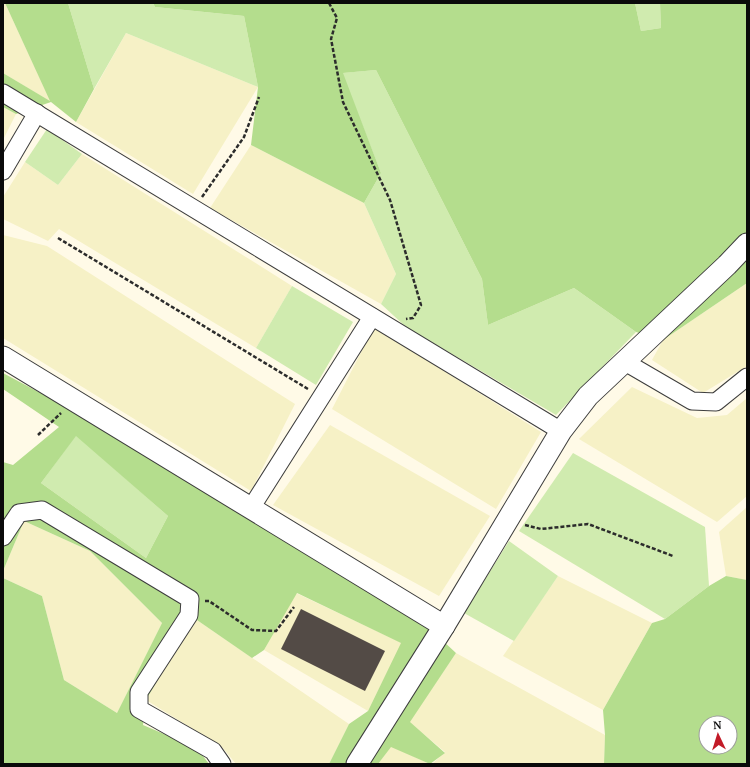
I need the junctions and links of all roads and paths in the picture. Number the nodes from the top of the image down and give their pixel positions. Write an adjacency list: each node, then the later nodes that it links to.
1 (329, 3): 10 (path)
2 (3, 93): 4 (street)
3 (259, 97): 6 (path)
4 (37, 113): 5 (street); 6 (street)
5 (3, 171)
6 (194, 209): 9 (street)
7 (58, 238): 14 (path)
8 (747, 244): 12 (street)
9 (372, 317): 14 (street); 16 (street)
10 (401, 320)
11 (3, 357): 15 (street)
12 (625, 362): 13 (street); 16 (street)
13 (747, 377)
14 (322, 397): 18 (street)
15 (74, 400): 17 (path); 18 (street)
16 (561, 431): 19 (street)
17 (38, 435)
18 (251, 508): 24 (street)
19 (507, 520): 21 (path); 24 (street)
20 (3, 537): 22 (street)
21 (673, 556)
22 (190, 599): 23 (path); 25 (street)
23 (294, 607)
24 (444, 626): 26 (street)
25 (222, 764)
26 (357, 764)

